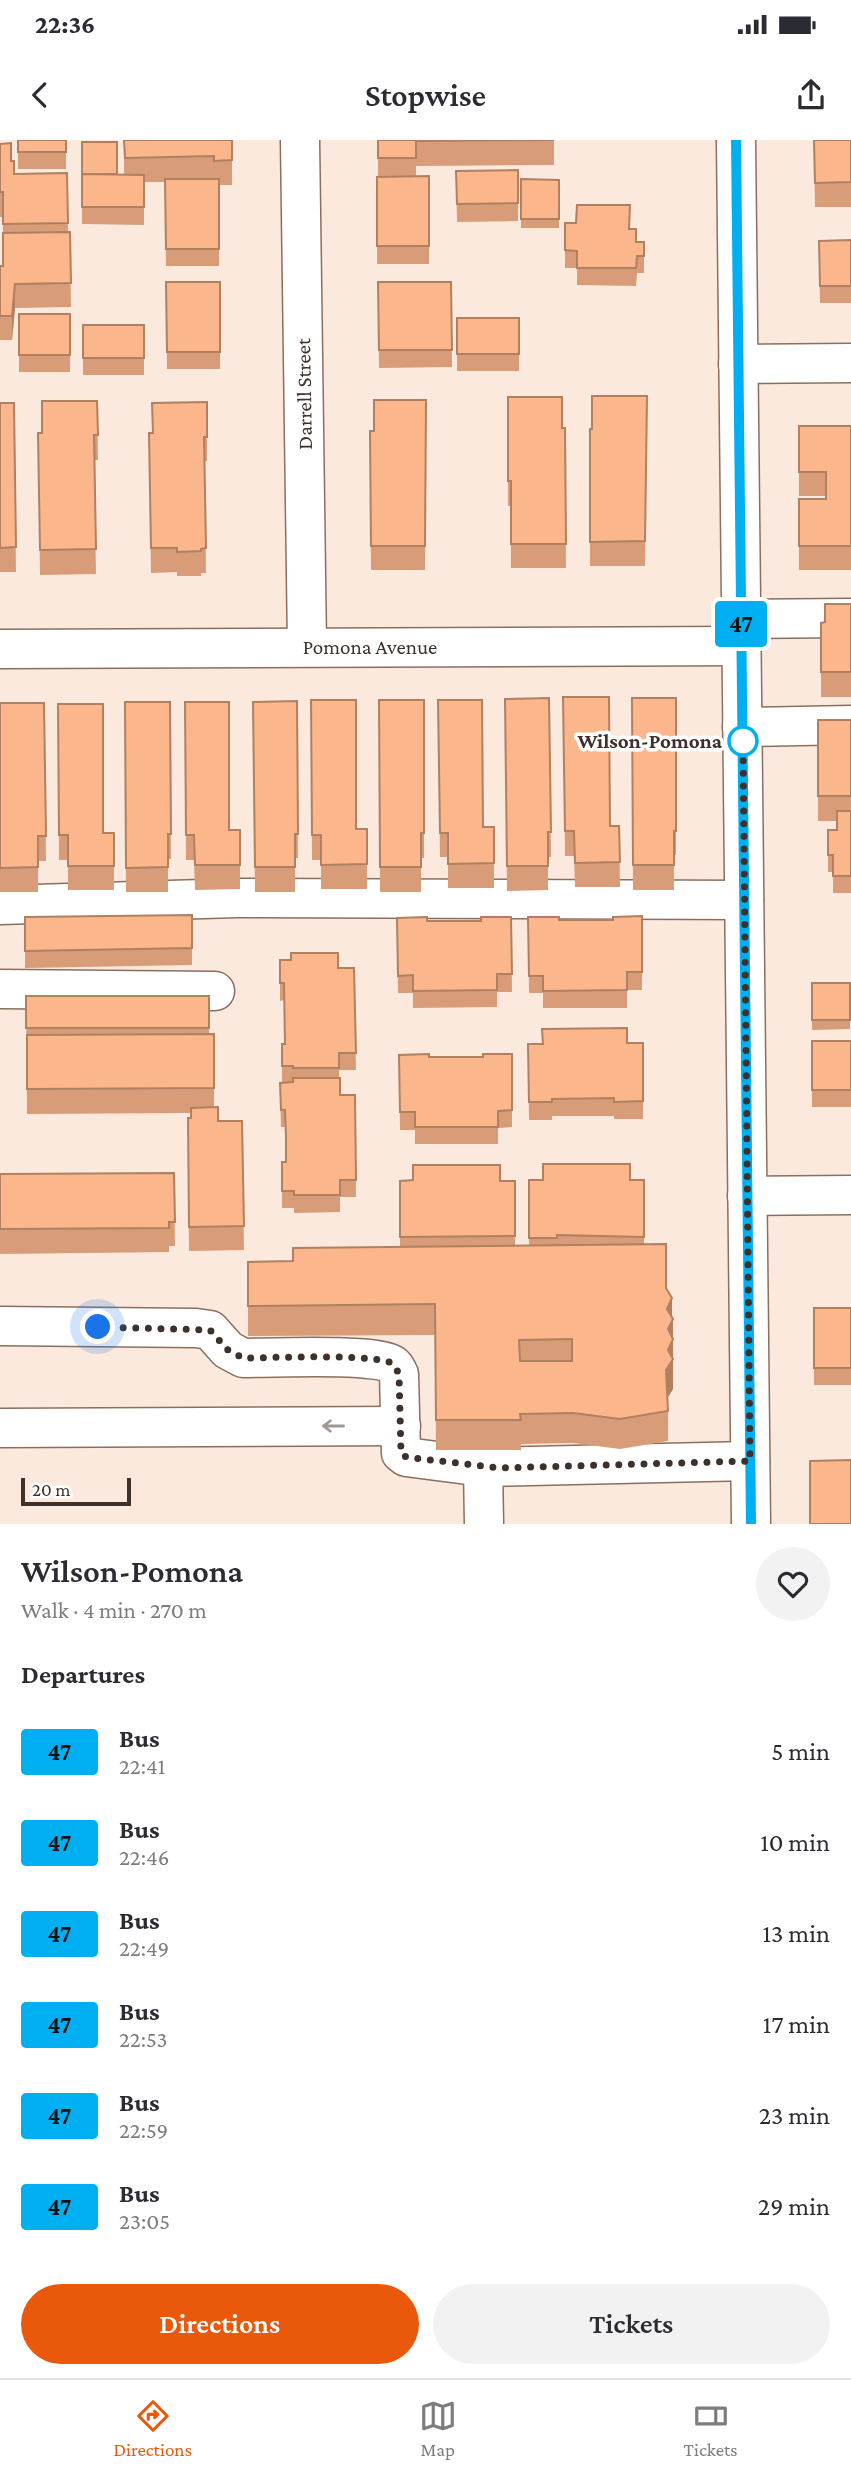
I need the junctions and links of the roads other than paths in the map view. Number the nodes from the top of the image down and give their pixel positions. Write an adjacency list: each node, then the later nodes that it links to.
1 (300, 140): 7 (street, Darrell Street)
2 (736, 140): 4 (street)
3 (851, 363): 4 (street)
4 (738, 364): 6 (street)
5 (851, 618): 6 (street, Pomona Avenue)
6 (741, 632): 7 (street, Pomona Avenue); 10 (street)
7 (307, 647): 8 (street, Pomona Avenue)
8 (0, 649)
9 (851, 725): 10 (street)
10 (743, 727): 11 (street)
11 (744, 900): 12 (street); 16 (street)
12 (0, 905)
13 (0, 989): 14 (street)
14 (215, 991)
15 (851, 1195): 16 (street)
16 (747, 1196): 20 (street)
17 (0, 1325): 18 (street)
18 (401, 1426): 19 (street, one-way to 19); 21 (street)
19 (0, 1428)
20 (750, 1461): 21 (street); 23 (street)
21 (483, 1467): 22 (street)
22 (484, 1524)
23 (751, 1524)

